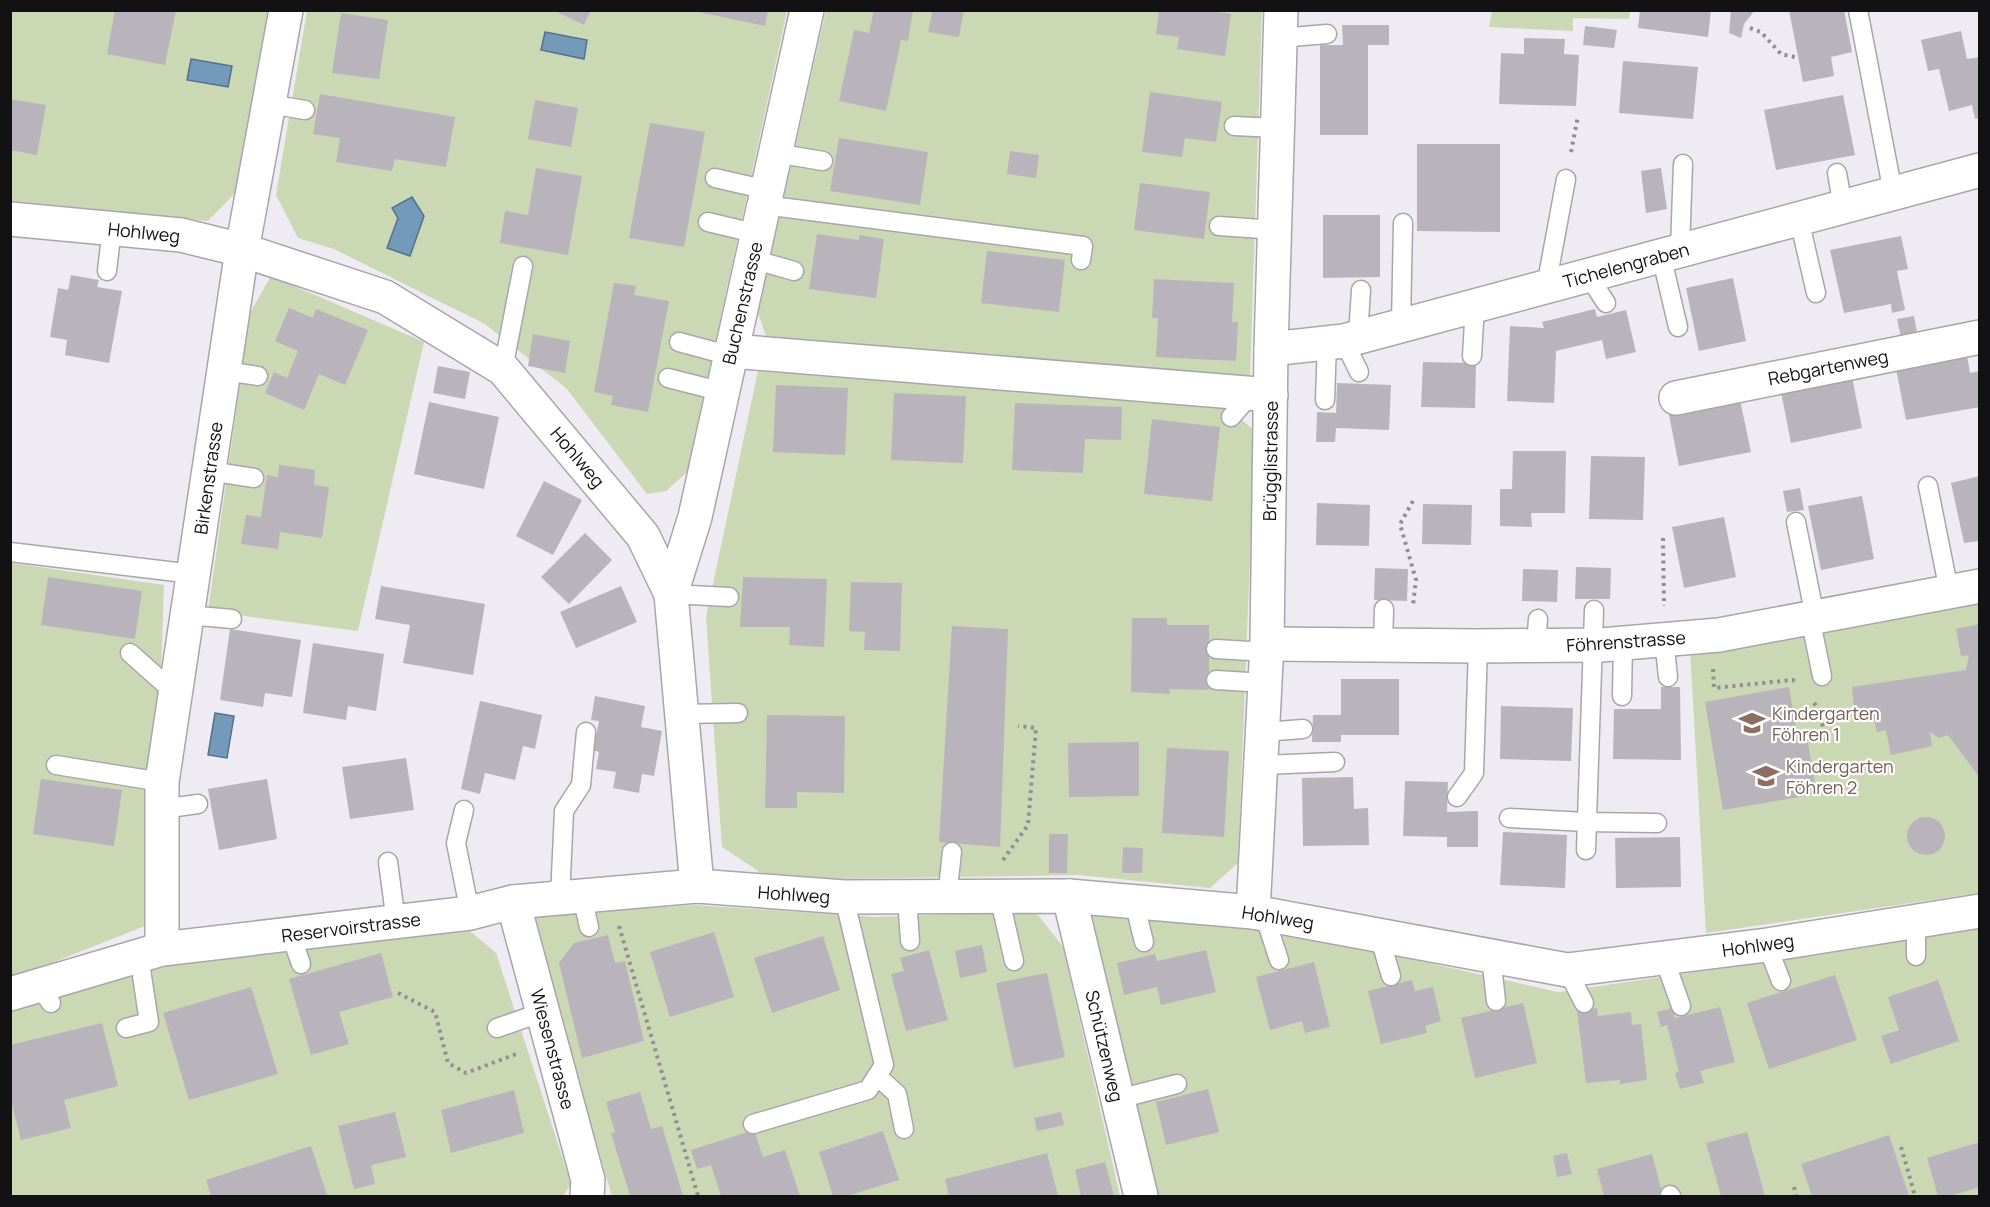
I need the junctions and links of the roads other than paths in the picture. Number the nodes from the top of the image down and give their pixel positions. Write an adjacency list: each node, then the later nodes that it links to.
1 (286, 10): 6 (street, Birkenstrasse)
2 (807, 10): 10 (street, Buchenstrasse)
3 (1858, 10): 17 (lane)
4 (1281, 24): 5 (lane); 9 (street, Brügglistrasse)
5 (1327, 34)
6 (269, 104): 7 (lane); 27 (street, Birkenstrasse)
7 (305, 110)
8 (1234, 126): 9 (lane)
9 (1278, 128): 26 (street, Brügglistrasse)
10 (776, 153): 11 (lane); 22 (street, Buchenstrasse)
11 (823, 161)
12 (1683, 164): 28 (lane)
13 (1980, 170): 17 (street, Tichelengraben)
14 (1837, 173): 18 (lane)
15 (715, 178): 22 (lane)
16 (1566, 179): 34 (lane)
17 (1893, 193): 18 (street, Tichelengraben)
18 (1844, 207): 20 (street, Tichelengraben)
19 (10, 219): 25 (street, Hohlweg)
20 (1800, 219): 28 (street, Tichelengraben); 36 (lane)
21 (708, 222): 22 (lane)
22 (760, 222): 29 (lane); 32 (lane); 45 (street, Buchenstrasse)
23 (1403, 223): 39 (lane)
24 (1219, 226): 26 (lane)
25 (112, 228): 27 (street, Hohlweg); 31 (lane)
26 (1275, 230): 44 (street, Brügglistrasse)
27 (242, 250): 47 (street, Hohlweg); 48 (street, Birkenstrasse)
28 (1671, 253): 33 (street, Tichelengraben); 40 (lane)
29 (1081, 260)
30 (523, 266): 47 (lane)
31 (107, 271)
32 (794, 271)
33 (1588, 275): 34 (street, Tichelengraben); 37 (lane)
34 (1546, 287): 38 (street, Tichelengraben)
35 (1361, 290): 42 (lane)
36 (1816, 293)
37 (1606, 303)
38 (1475, 305): 39 (street, Tichelengraben); 46 (lane)
39 (1401, 325): 42 (street, Tichelengraben)
40 (1678, 327)
41 (1980, 337): 53 (street, Rebgartenweg)
42 (1343, 340): 44 (street, Tichelengraben); 49 (lane); 54 (lane)
43 (679, 342): 45 (lane)
44 (1271, 349): 55 (street, Brügglistrasse)
45 (731, 354): 52 (street, Buchenstrasse); 55 (street)
46 (1472, 356)
47 (503, 369): 63 (street, Hohlweg)
48 (224, 371): 50 (lane); 56 (street, Birkenstrasse)
49 (1359, 372)
50 (258, 376)
51 (668, 378): 52 (lane)
52 (723, 392): 63 (street, Buchenstrasse)
53 (1676, 398)
54 (1325, 400)
55 (1251, 402): 76 (street, Brügglistrasse)
56 (209, 471): 57 (lane); 61 (street, Birkenstrasse)
57 (254, 478)
58 (1928, 486): 62 (lane)
59 (1796, 522): 68 (lane)
60 (10, 552): 61 (lane)
61 (193, 574): 67 (street, Birkenstrasse)
62 (1964, 589): 68 (street, Föhrenstrasse)
63 (672, 594): 64 (lane); 82 (street, Hohlweg)
64 (729, 597)
65 (1384, 609): 72 (lane)
66 (1594, 610): 71 (lane)
67 (188, 615): 69 (lane); 80 (street, Birkenstrasse)
68 (1812, 617): 70 (street, Föhrenstrasse); 77 (lane)
69 (232, 619)
70 (1664, 639): 71 (street, Föhrenstrasse); 78 (lane)
71 (1607, 644): 73 (street, Föhrenstrasse); 81 (lane); 95 (lane)
72 (1395, 645): 73 (street, Föhrenstrasse); 76 (street, Föhrenstrasse)
73 (1478, 646): 91 (lane)
74 (1216, 648): 76 (lane)
75 (130, 653): 80 (lane)
76 (1266, 660): 79 (lane); 86 (street, Brügglistrasse)
77 (1822, 676)
78 (1668, 677)
79 (1216, 680)
80 (176, 694): 90 (street, Birkenstrasse)
81 (1622, 696)
82 (682, 714): 83 (lane); 100 (street, Hohlweg)
83 (738, 714)
84 (1303, 729): 86 (lane)
85 (586, 732): 107 (lane)
86 (1262, 732): 89 (street, Brügglistrasse)
87 (1335, 762): 89 (lane)
88 (56, 765): 90 (lane)
89 (1261, 765): 110 (street, Brügglistrasse)
90 (162, 796): 92 (lane); 117 (street, Birkenstrasse)
91 (1457, 797)
92 (198, 804)
93 (464, 810): 109 (lane)
94 (1509, 818): 95 (lane)
95 (1586, 822): 96 (lane); 97 (lane)
96 (1657, 823)
97 (1586, 850)
98 (952, 852): 104 (lane)
99 (388, 862): 112 (lane)
100 (697, 886): 102 (street, Hohlweg); 107 (street, Reservoirstrasse)
101 (1069, 896): 104 (street, Hohlweg); 106 (street, Hohlweg); 135 (street, Schützenweg)
102 (844, 897): 103 (street, Hohlweg); 133 (lane)
103 (907, 897): 104 (street, Hohlweg); 114 (lane)
104 (975, 897): 122 (lane)
105 (513, 902): 107 (street, Reservoirstrasse); 109 (street, Reservoirstrasse); 130 (street, Wiesenstrasse)
106 (1134, 902): 110 (street, Hohlweg); 115 (lane)
107 (585, 904)
108 (1980, 911): 111 (street, Hohlweg)
109 (470, 913): 112 (street, Reservoirstrasse)
110 (1259, 913): 113 (street, Hohlweg); 121 (lane)
111 (1916, 921): 116 (street, Hohlweg); 119 (lane)
112 (396, 922): 117 (street, Reservoirstrasse)
113 (1379, 935): 118 (street, Hohlweg); 124 (lane)
114 (910, 941)
115 (1144, 942)
116 (1767, 945): 120 (street, Hohlweg); 125 (lane)
117 (151, 953): 126 (street, Reservoirstrasse); 131 (lane)
118 (1491, 956): 123 (street, Hohlweg); 127 (lane)
119 (1916, 956)
120 (1664, 958): 123 (street, Hohlweg); 129 (lane)
121 (1279, 960)
122 (1014, 961)
123 (1567, 970): 128 (lane)
124 (1391, 976)
125 (1781, 981)
126 (34, 994)
127 (1496, 1000)
128 (1584, 1003)
129 (1681, 1006)
130 (547, 1027): 132 (lane); 138 (street, Wiesenstrasse)
131 (126, 1028)
132 (497, 1028)
133 (877, 1076): 136 (lane); 137 (lane)
134 (1177, 1084): 135 (lane)
135 (1118, 1099): 139 (street, Schützenweg)
136 (753, 1124)
137 (904, 1129)
138 (587, 1197)
139 (1141, 1197)

